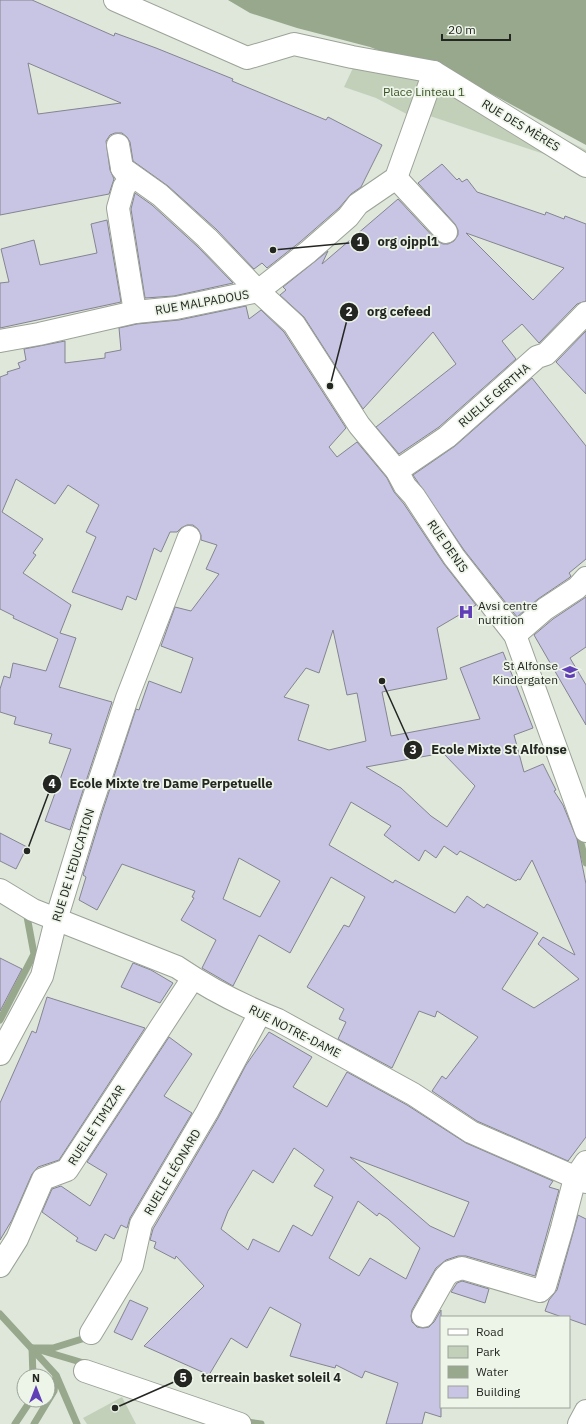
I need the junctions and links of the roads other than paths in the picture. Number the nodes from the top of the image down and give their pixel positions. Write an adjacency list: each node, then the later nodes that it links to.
1 (115, 0): 2 (street)
2 (434, 72): 4 (street, RUE DES MÈRES); 6 (street)
3 (118, 145): 5 (street)
4 (586, 166)
5 (122, 168): 8 (street, RUE DENIS); 9 (street)
6 (396, 178): 7 (street); 8 (street, RUE MALPADOUS)
7 (446, 232)
8 (258, 291): 9 (street, RUE MALPADOUS); 12 (street, RUE DENIS)
9 (135, 312): 11 (street, RUE MALPADOUS)
10 (586, 313): 12 (street, RUELLE GERTHA)
11 (0, 341)
12 (397, 471): 15 (street, RUE DENIS)
13 (189, 537): 18 (street, RUE DE L'EDUCATION)
14 (586, 578): 15 (street)
15 (515, 635): 16 (street, RUE DENIS)
16 (586, 831)
17 (0, 890): 18 (street, RUE NOTRE-DAME)
18 (56, 920): 19 (street, RUE NOTRE-DAME); 21 (street, RUE DE L'EDUCATION)
19 (193, 978): 20 (street, RUE NOTRE-DAME); 23 (street, RUELLE TIMIZAR)
20 (260, 1013): 22 (street, RUE NOTRE-DAME); 25 (street, RUELLE LÉONARD)
21 (0, 1054)
22 (582, 1174): 24 (street)
23 (0, 1266)
24 (423, 1316)
25 (91, 1333)
26 (85, 1371): 28 (street)
27 (586, 1411): 29 (street)
28 (240, 1424)
29 (578, 1424)

